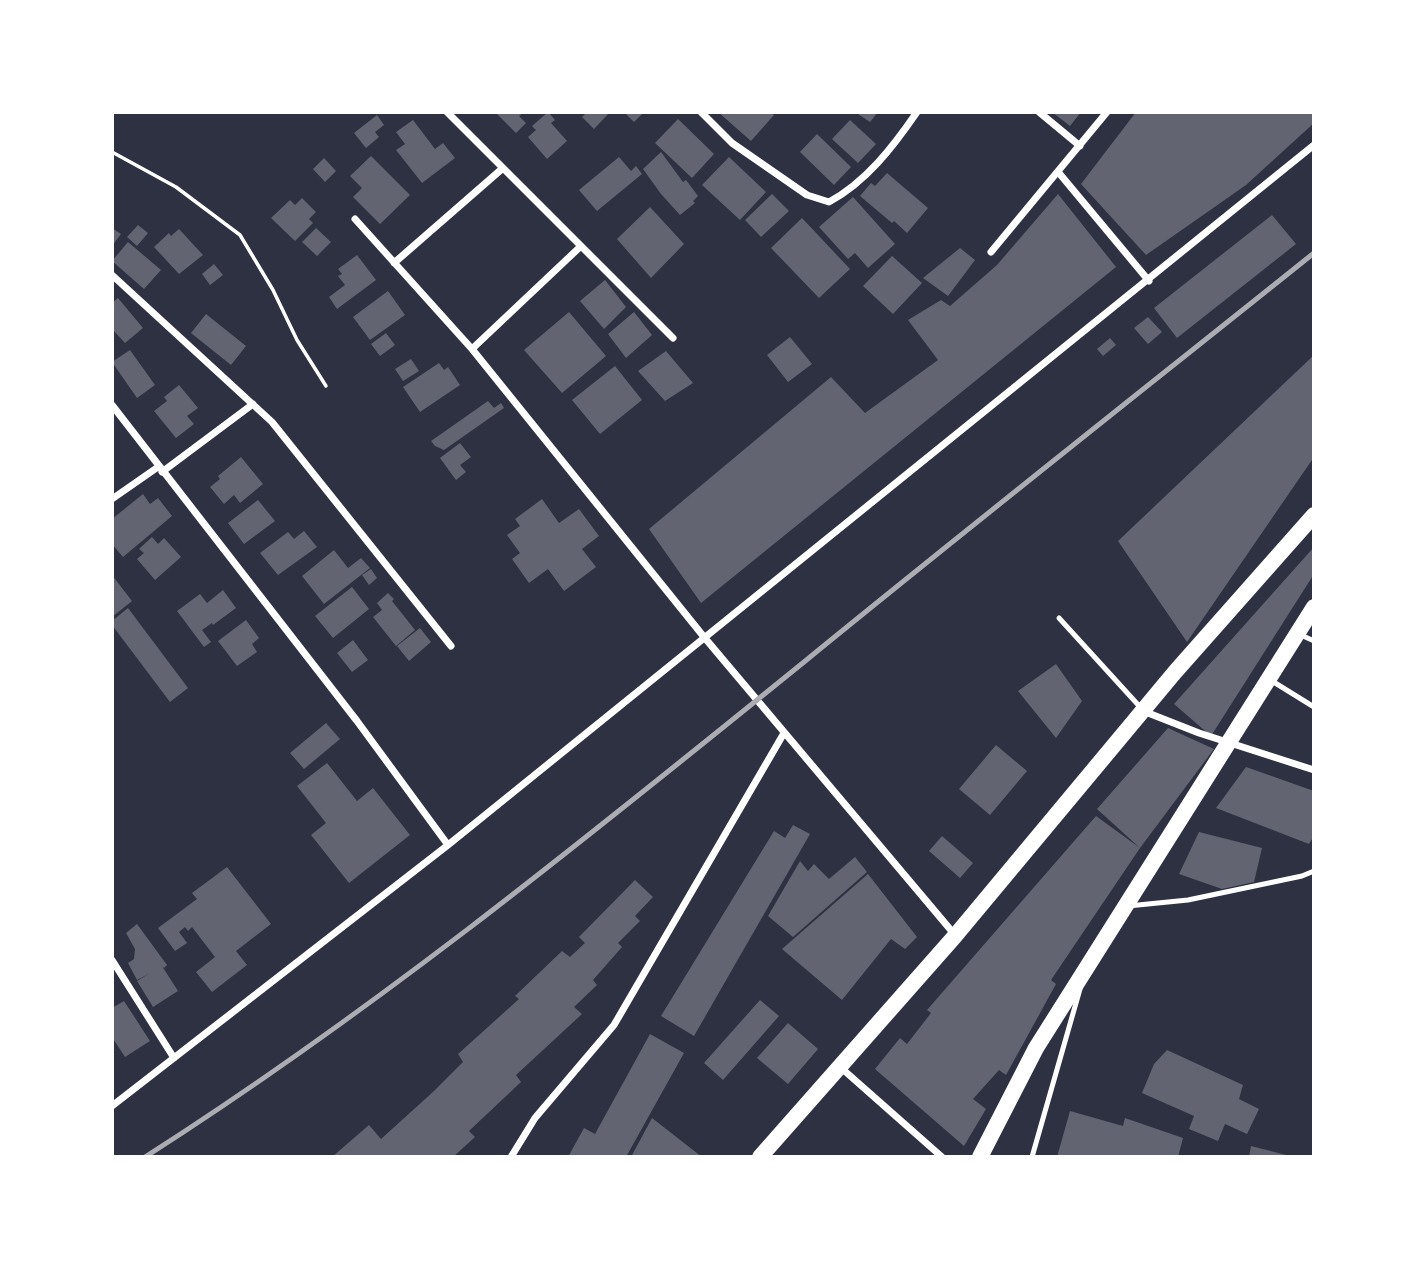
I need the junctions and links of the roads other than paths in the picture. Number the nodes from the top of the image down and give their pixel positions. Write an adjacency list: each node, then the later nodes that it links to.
1 (447, 112): 8 (street)
2 (701, 112): 3 (street)
3 (917, 112)
4 (1039, 112): 7 (street)
5 (1107, 112): 7 (street)
6 (1314, 145): 15 (street)
7 (1080, 146): 9 (street)
8 (503, 168): 11 (street); 13 (street)
9 (1059, 173): 12 (street); 15 (street)
10 (355, 219): 13 (street)
11 (581, 246): 16 (street); 17 (street)
12 (991, 252)
13 (394, 263): 17 (street)
14 (112, 275): 18 (street)
15 (1149, 281): 26 (street)
16 (673, 338)
17 (472, 349): 26 (street)
18 (253, 404): 20 (street); 28 (street)
19 (112, 405): 20 (street)
20 (160, 470): 21 (street); 35 (street)
21 (112, 499)
22 (1314, 515): 31 (main road)
23 (1314, 607): 25 (main road)
24 (1059, 618): 31 (lane)
25 (1298, 633): 27 (lane); 29 (main road)
26 (704, 637): 32 (street); 35 (street)
27 (1314, 641)
28 (451, 646)
29 (1269, 679): 30 (lane); 33 (main road)
30 (1314, 706)
31 (1143, 711): 33 (street); 38 (main road)
32 (785, 733): 38 (street); 44 (street)
33 (1229, 743): 34 (street); 37 (main road)
34 (1314, 770)
35 (448, 845): 41 (street)
36 (1314, 871): 37 (lane)
37 (1125, 907): 40 (main road)
38 (956, 936): 42 (main road)
39 (112, 960): 41 (street)
40 (1087, 967): 47 (main road); 48 (lane)
41 (174, 1058): 43 (street)
42 (839, 1066): 45 (main road); 46 (street)
43 (112, 1106)
44 (510, 1157)
45 (760, 1157)
46 (942, 1157)
47 (980, 1157)
48 (1032, 1157)

